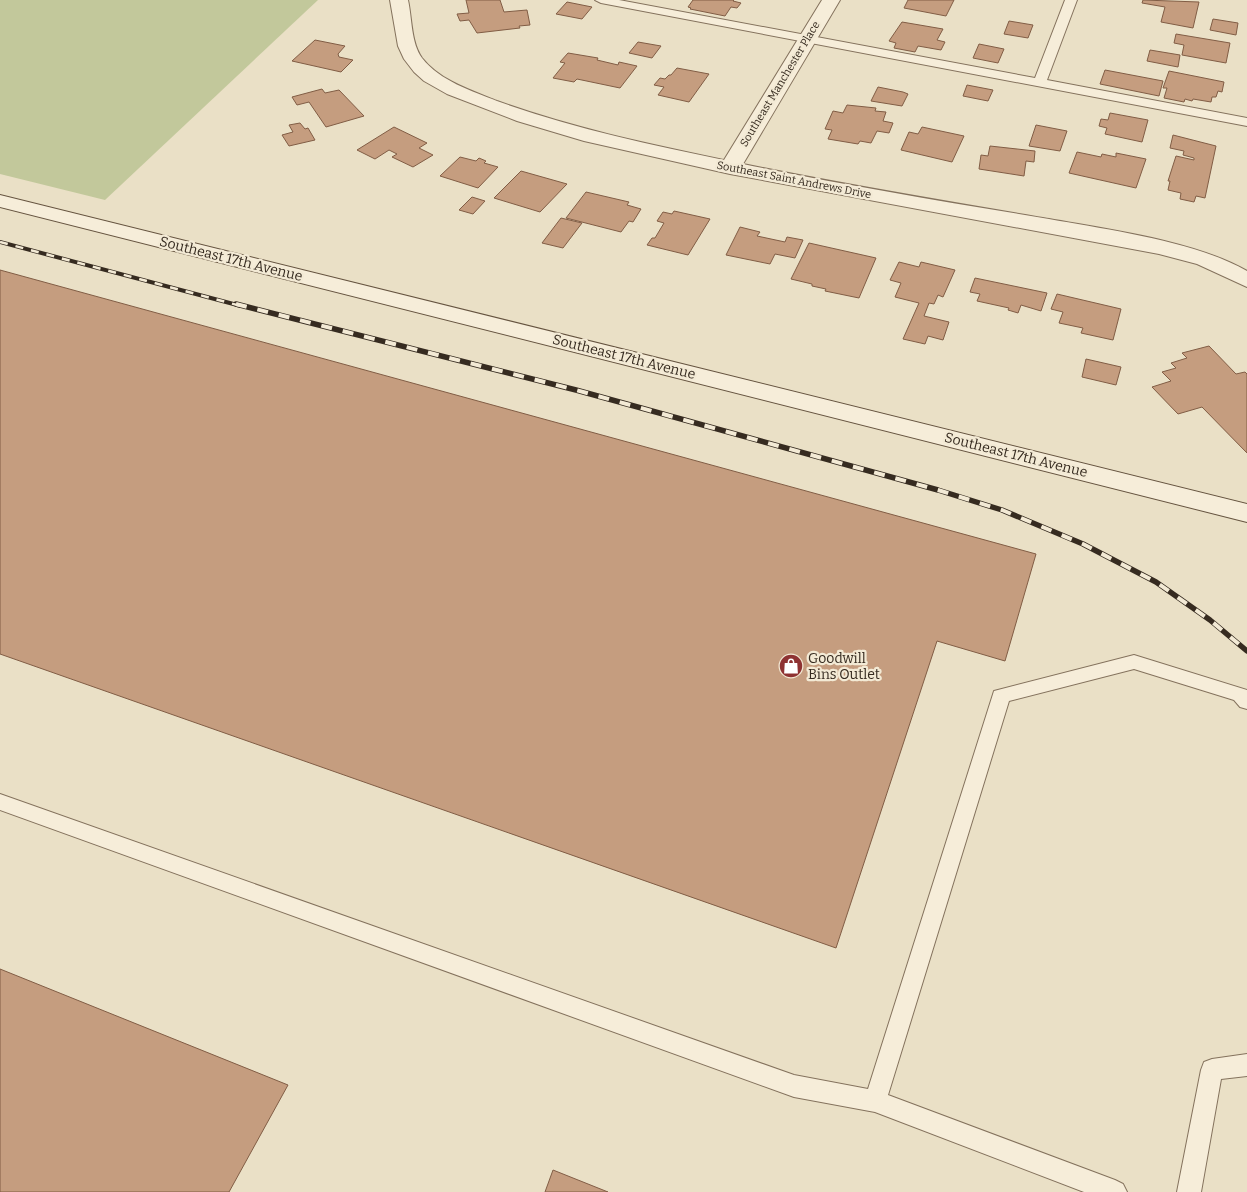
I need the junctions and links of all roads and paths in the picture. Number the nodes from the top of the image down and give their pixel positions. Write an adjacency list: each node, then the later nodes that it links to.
1 (399, 0): 8 (street, Southeast Saint Andrews Drive)
2 (601, 0): 5 (lane)
3 (830, 0): 5 (street, Southeast Manchester Place)
4 (1071, 0): 6 (lane)
5 (807, 40): 6 (lane); 8 (street, Southeast Manchester Place)
6 (1040, 82): 7 (lane)
7 (1247, 122)
8 (730, 168): 10 (street, Southeast Saint Andrews Drive)
9 (0, 201): 11 (street, Southeast 17th Avenue)
10 (1247, 280)
11 (1247, 513)
12 (1247, 702): 15 (lane)
13 (0, 802): 15 (lane)
14 (1247, 1065): 17 (lane)
15 (875, 1101): 16 (lane)
16 (1114, 1192)
17 (1189, 1192)

